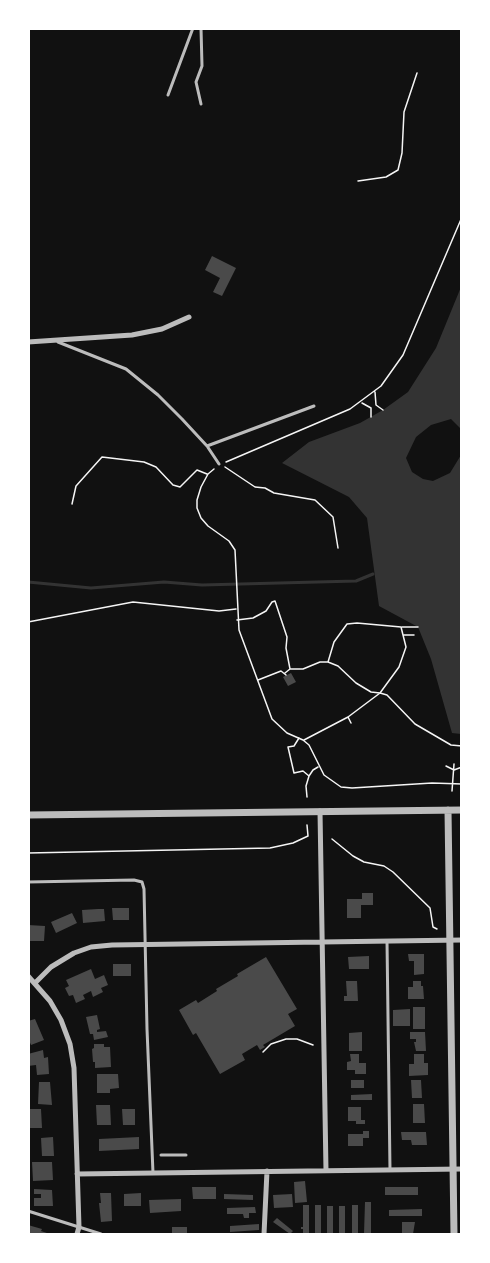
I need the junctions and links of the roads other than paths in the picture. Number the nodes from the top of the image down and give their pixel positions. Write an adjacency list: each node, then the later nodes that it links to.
1 (193, 28): 3 (lane)
2 (201, 28): 4 (lane)
3 (168, 95)
4 (201, 104)
5 (189, 317): 6 (street)
6 (54, 340): 7 (street); 9 (lane)
7 (28, 342)
8 (314, 406): 9 (lane)
9 (207, 447): 10 (lane)
10 (219, 464)
11 (448, 810): 12 (street); 13 (street); 16 (street)
12 (462, 810)
13 (320, 812): 14 (street); 19 (street)
14 (28, 815)
15 (28, 882): 20 (lane)
16 (449, 940): 17 (street); 18 (street); 25 (street)
17 (462, 940)
18 (387, 941): 19 (street); 27 (lane)
19 (322, 942): 20 (street); 29 (street)
20 (145, 945): 22 (street); 30 (lane)
21 (28, 976): 22 (street)
22 (35, 983): 31 (street)
23 (161, 1155): 24 (lane)
24 (186, 1155)
25 (453, 1169): 26 (street); 27 (street); 37 (street)
26 (462, 1169)
27 (390, 1170): 29 (street)
28 (267, 1171): 29 (street); 30 (street); 36 (street)
29 (326, 1171)
30 (153, 1173): 31 (street)
31 (77, 1174): 33 (street)
32 (28, 1211): 33 (lane)
33 (79, 1227): 34 (street); 35 (lane)
34 (76, 1234)
35 (101, 1234)
36 (264, 1234)
37 (453, 1234)

